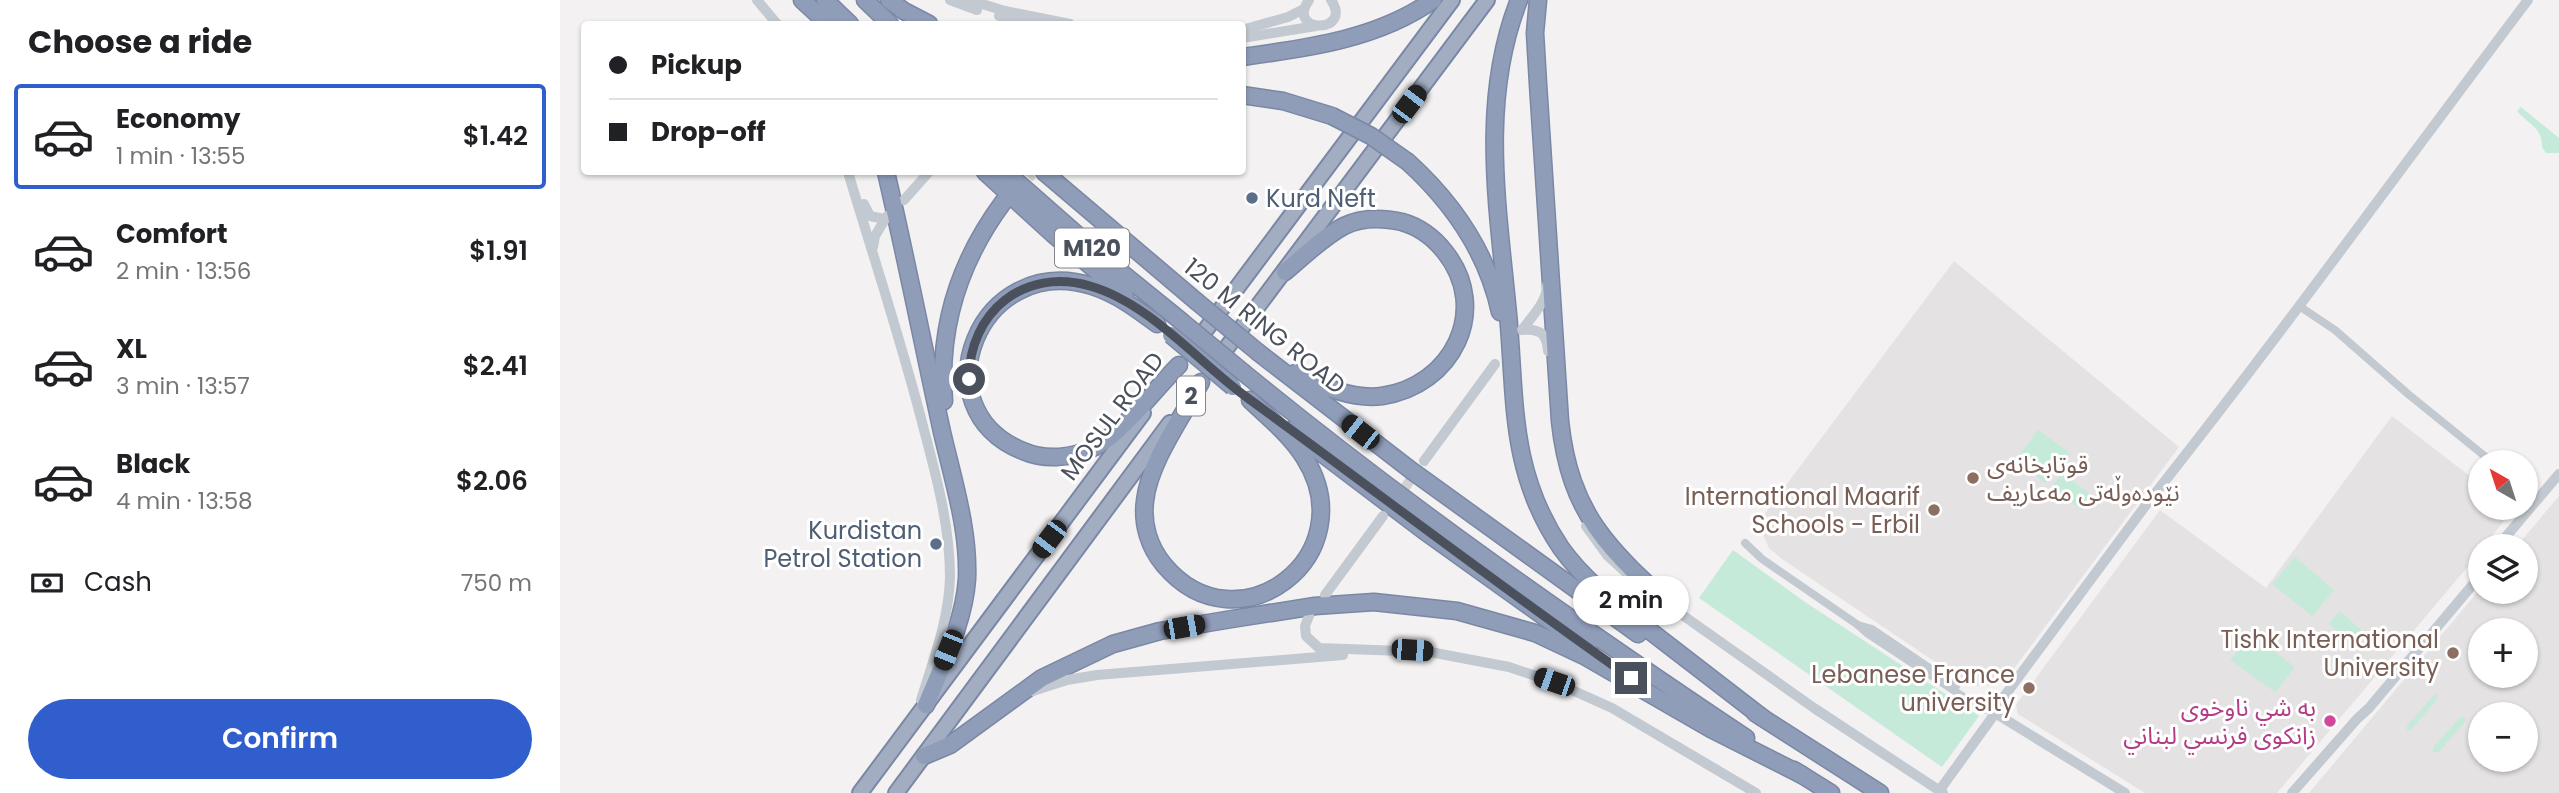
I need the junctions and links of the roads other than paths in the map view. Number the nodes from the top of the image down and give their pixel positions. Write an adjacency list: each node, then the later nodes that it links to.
1 (757, 0): 19 (street)
2 (765, 0): 20 (street)
3 (801, 0): 21 (highway); 22 (highway)
4 (825, 0): 23 (highway)
5 (865, 0): 24 (highway)
6 (889, 0): 25 (highway)
7 (950, 0): 26 (street)
8 (999, 0): 18 (street)
9 (1433, 0): 31 (highway)
10 (1452, 0): 49 (highway, MOSUL ROAD / 2)
11 (1487, 0): 44 (highway, MOSUL ROAD / 2)
12 (1519, 0): 51 (highway)
13 (1538, 0): 42 (highway)
14 (977, 1): 18 (street)
15 (1307, 2): 28 (street); 29 (street)
16 (1336, 2): 28 (street)
17 (2522, 2): 45 (street)
18 (1005, 11): 27 (street)
19 (774, 21)
20 (782, 21)
21 (817, 21)
22 (825, 21)
23 (847, 21)
24 (887, 21)
25 (923, 21)
26 (1016, 21)
27 (1055, 21)
28 (1316, 26): 30 (street)
29 (1246, 29)
30 (1246, 37)
31 (1246, 56)
32 (1246, 96): 51 (highway, bridge)
33 (849, 175): 43 (street)
34 (855, 175): 43 (street)
35 (887, 175): 56 (highway)
36 (926, 175): 40 (street)
37 (988, 175): 46 (highway)
38 (1009, 175): 78 (highway, 120 M RING ROAD / M120, bridge)
39 (1048, 175): 47 (highway, 120 M RING ROAD / M120, bridge)
40 (904, 200)
41 (1004, 201): 56 (highway)
42 (1547, 240): 67 (highway); 67 (street)
43 (873, 250): 76 (street)
44 (1285, 272): 47 (highway); 50 (highway, MOSUL ROAD / 2)
45 (2299, 306): 53 (street); 73 (street)
46 (1157, 324): 49 (highway); 52 (highway, bridge)
47 (1259, 353): 74 (highway, 120 M RING ROAD)
48 (1495, 364): 54 (street)
49 (1179, 365): 71 (highway, MOSUL ROAD / 2)
50 (1201, 382): 52 (highway); 77 (highway, MOSUL ROAD / 2)
51 (1514, 397): 74 (highway)
52 (1250, 400): 70 (highway)
53 (2477, 450)
54 (1424, 461)
55 (2559, 474): 58 (street)
56 (954, 481): 71 (highway)
57 (2559, 482): 62 (street)
58 (2538, 499)
59 (1384, 516): 66 (street)
60 (2520, 520): 61 (street)
61 (2508, 534)
62 (2515, 534)
63 (1745, 543): 73 (street)
64 (2468, 581): 75 (street)
65 (2468, 590): 75 (street)
66 (1325, 595)
67 (1676, 610): 79 (street)
68 (1309, 616): 69 (street)
69 (1394, 650): 72 (street); 82 (street)
70 (1667, 703): 72 (highway); 78 (highway)
71 (926, 705): 76 (highway, MOSUL ROAD / 2)
72 (996, 710): 77 (highway)
73 (1994, 710): 79 (street); 85 (street)
74 (1763, 718): 84 (highway, 120 M RING ROAD)
75 (2357, 719): 86 (street)
76 (915, 720): 80 (highway, MOSUL ROAD / 2)
77 (924, 756): 81 (highway, MOSUL ROAD / 2)
78 (1802, 775): 83 (highway, 120 M RING ROAD)
79 (1941, 792)
80 (860, 793)
81 (896, 793)
82 (1756, 793)
83 (1831, 793)
84 (1880, 793)
85 (2125, 793)
86 (2292, 793)

